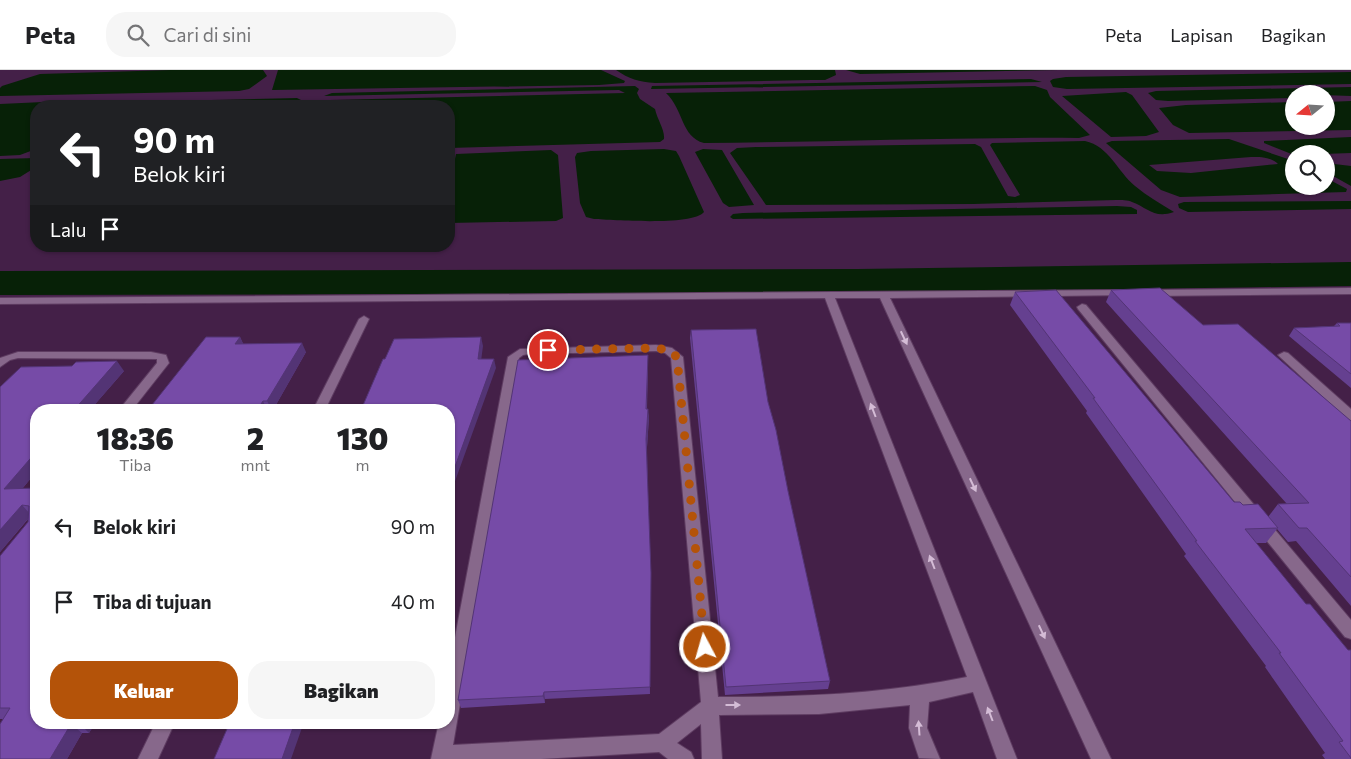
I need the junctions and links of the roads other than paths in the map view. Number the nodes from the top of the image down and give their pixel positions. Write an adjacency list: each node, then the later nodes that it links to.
1 (1350, 292): 2 (street)
2 (883, 294): 3 (street); 26 (street, one-way to 26)
3 (829, 296): 4 (street); 14 (street, one-way to 3)
4 (0, 301)
5 (1082, 307): 12 (street)
6 (364, 318): 10 (street)
7 (1284, 355): 11 (street)
8 (0, 364): 9 (street)
9 (130, 404)
10 (322, 404)
11 (1351, 416)
12 (1351, 632)
13 (455, 683): 16 (street)
14 (978, 683): 15 (street); 25 (street, one-way to 14)
15 (922, 695): 16 (street, one-way to 15); 24 (street, one-way to 15)
16 (710, 706): 19 (street); 23 (street)
17 (163, 729): 21 (street)
18 (447, 729): 20 (street)
19 (662, 743): 20 (street); 22 (street)
20 (441, 757)
21 (148, 759)
22 (684, 759)
23 (712, 759)
24 (930, 759)
25 (1007, 759)
26 (1101, 759)

